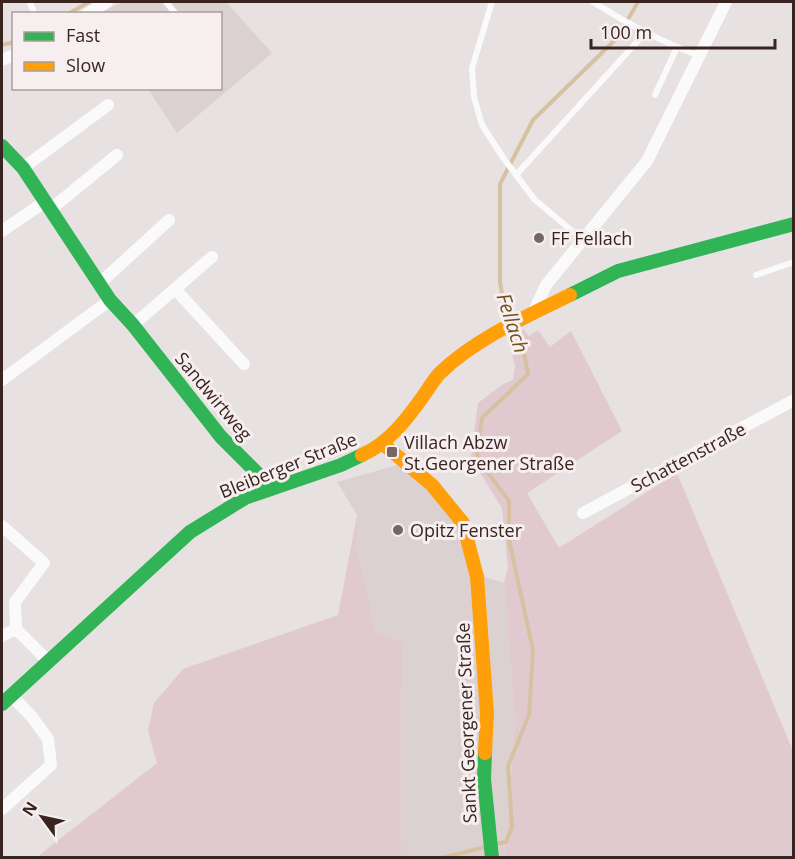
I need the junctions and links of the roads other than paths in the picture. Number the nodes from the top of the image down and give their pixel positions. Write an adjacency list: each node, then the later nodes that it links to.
1 (107, 2): 7 (street)
2 (492, 2): 16 (lane)
3 (593, 2): 8 (lane)
4 (726, 2): 10 (street)
5 (30, 3): 6 (lane)
6 (34, 12)
7 (90, 12)
8 (646, 32): 9 (lane); 16 (lane)
9 (677, 47): 10 (lane); 11 (lane)
10 (700, 56): 21 (street)
11 (655, 95)
12 (108, 105): 15 (street)
13 (2, 146): 15 (main road, Sandwirtweg)
14 (117, 154): 17 (street)
15 (23, 168): 17 (main road, Sandwirtweg)
16 (515, 174): 21 (lane)
17 (48, 205): 20 (street); 25 (main road, Sandwirtweg)
18 (169, 220): 25 (street)
19 (794, 224): 28 (main road, Bleiberger Straße)
20 (2, 231)
21 (583, 241): 28 (street)
22 (212, 257): 26 (street)
23 (794, 262): 24 (lane)
24 (756, 275)
25 (100, 283): 27 (main road, Sandwirtweg)
26 (175, 289): 29 (street); 30 (street)
27 (110, 300): 29 (main road, Sandwirtweg); 31 (street)
28 (528, 315): 33 (main road, Bleiberger Straße)
29 (133, 325): 34 (main road, Sandwirtweg)
30 (244, 364)
31 (2, 380)
32 (794, 400): 35 (street, Schattenstraße)
33 (383, 444): 34 (main road, Bleiberger Straße); 42 (main road, Sankt Georgener Straße)
34 (268, 489): 39 (main road, Bleiberger Straße)
35 (582, 513)
36 (2, 526): 37 (street)
37 (16, 629): 38 (street); 39 (street)
38 (2, 635)
39 (48, 661): 40 (main road, Bleiberger Straße)
40 (6, 699): 41 (street, Bleiberger Straße)
41 (2, 809)
42 (492, 858)

